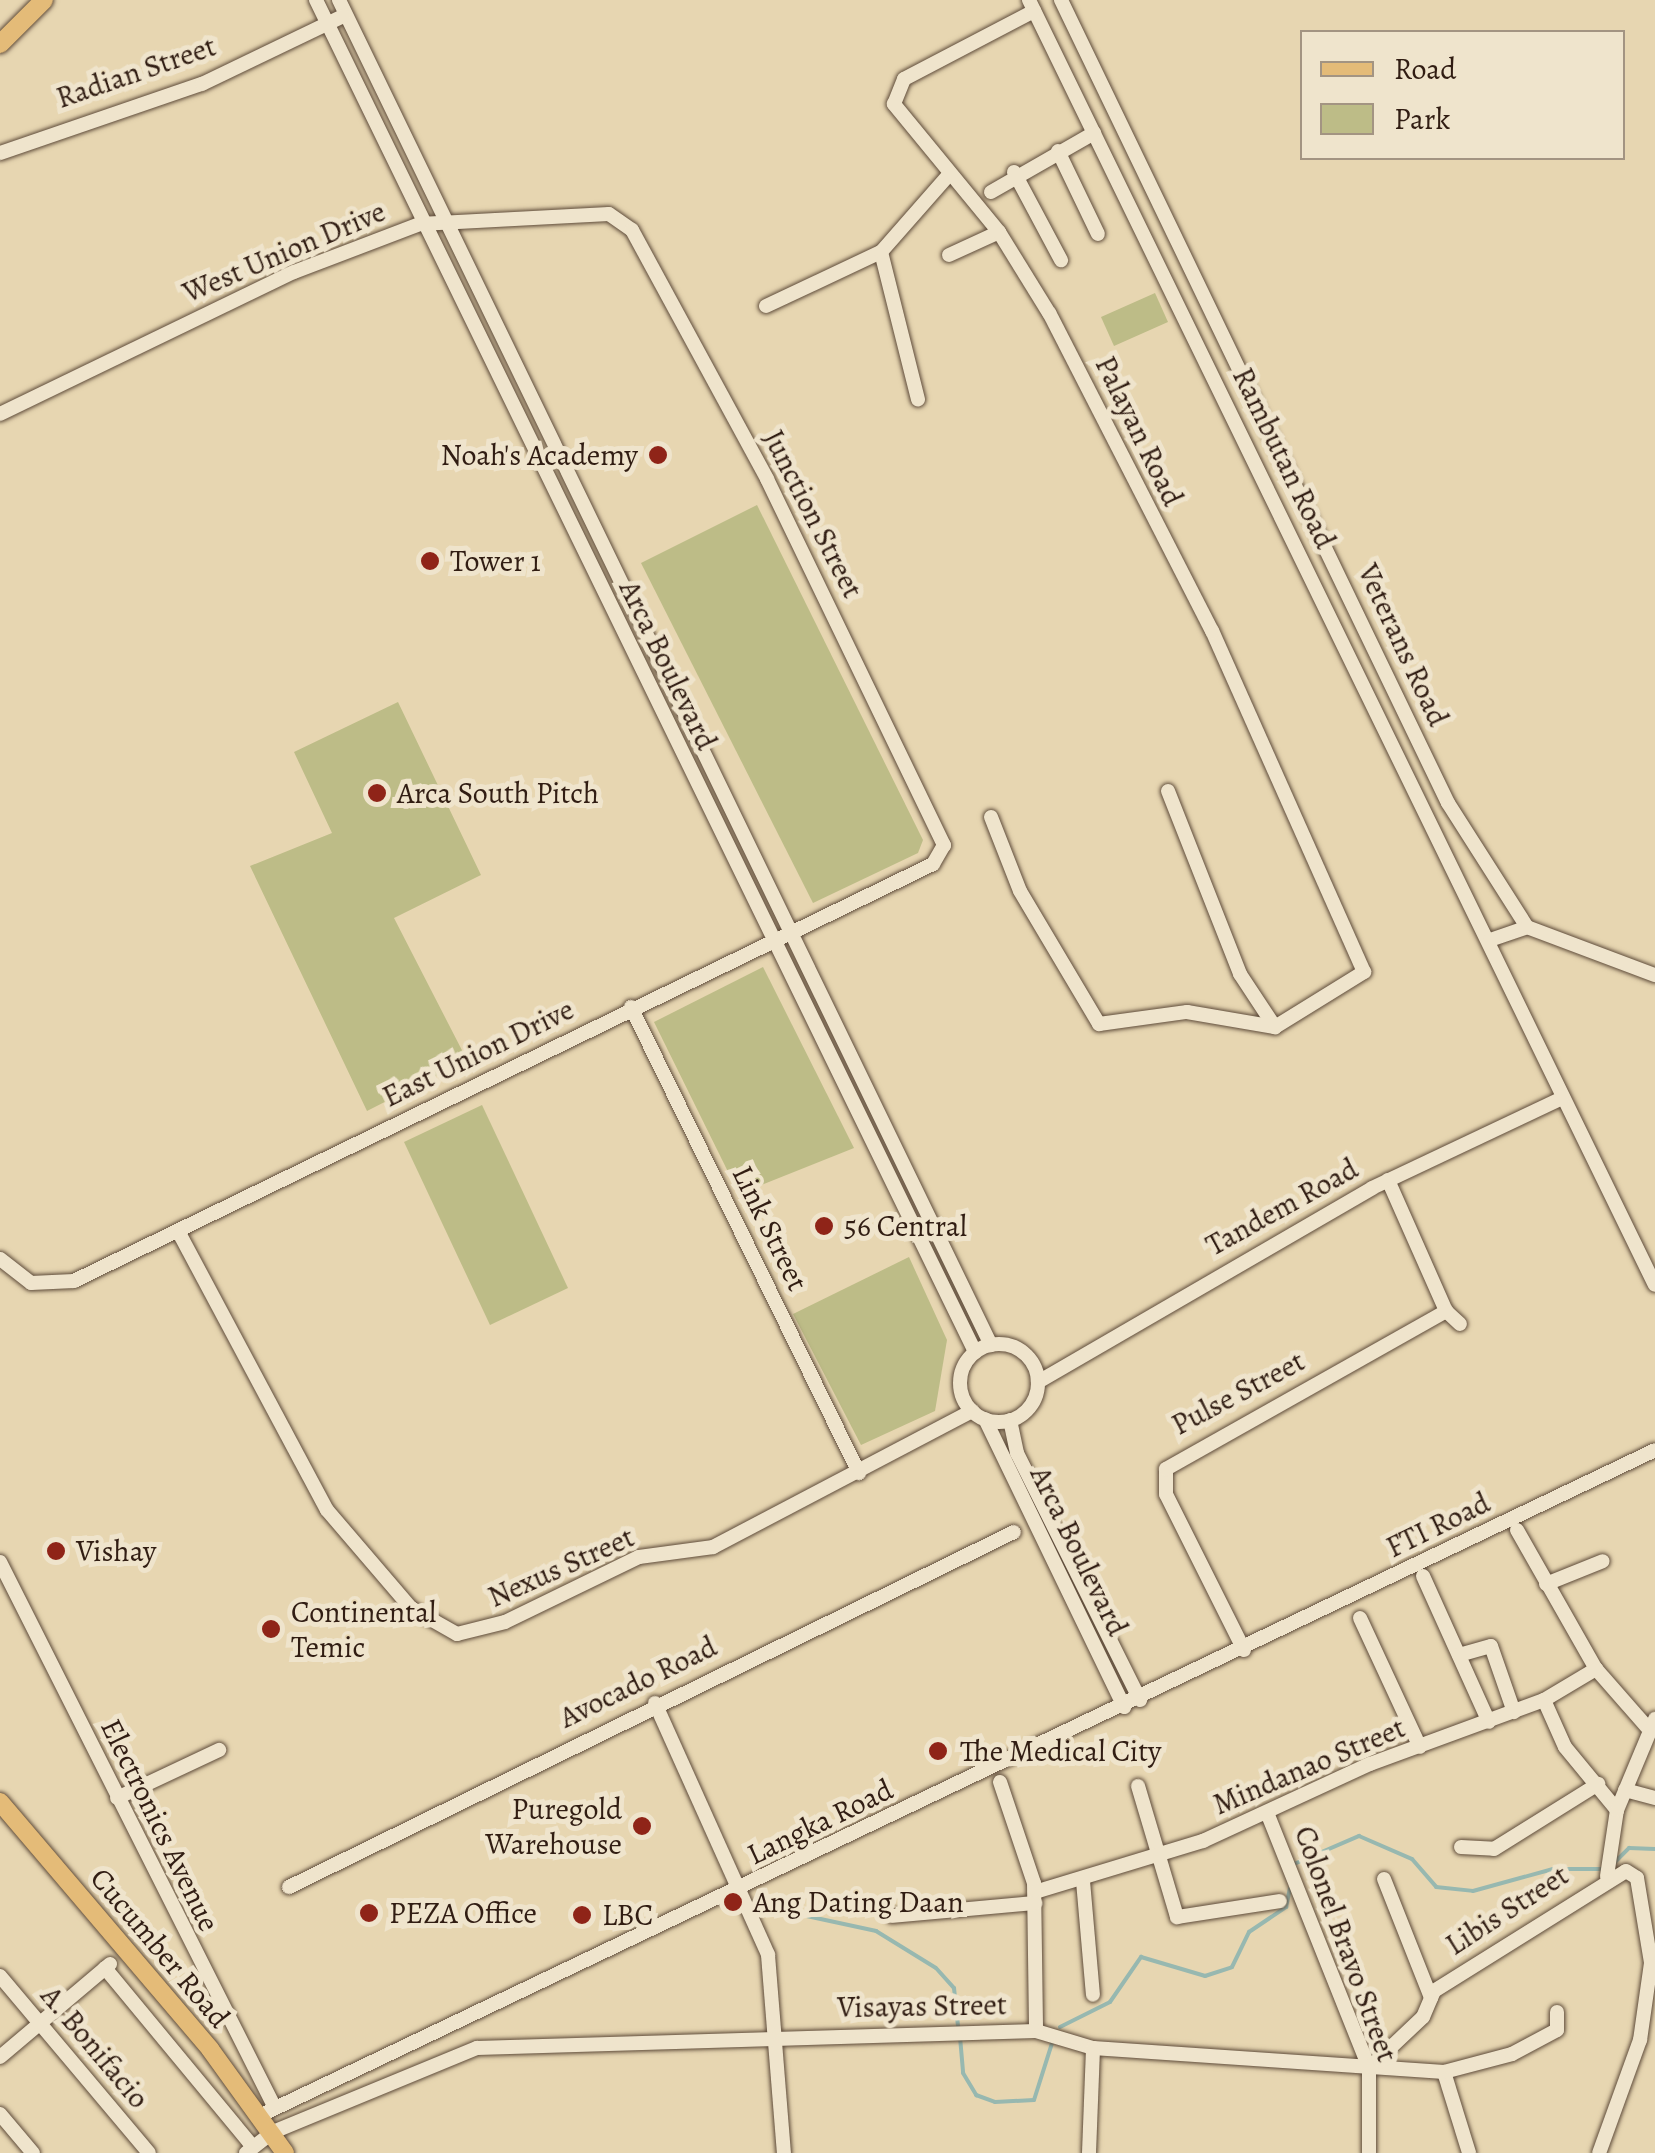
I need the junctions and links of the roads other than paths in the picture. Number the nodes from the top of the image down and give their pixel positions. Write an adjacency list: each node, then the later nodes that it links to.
1 (44, 0): 8 (main road)
2 (316, 0): 7 (street, Arca Boulevard)
3 (339, 0): 6 (street, Arca Boulevard)
4 (1061, 0): 29 (street, Veterans Road)
5 (1032, 5): 9 (street, Rambutan Road); 13 (street, Palayan Road)
6 (343, 16): 7 (street, Radian Street); 16 (street, Arca Boulevard)
7 (323, 25): 11 (street, Radian Street); 17 (street, Arca Boulevard)
8 (0, 44)
9 (1094, 133): 10 (street); 32 (street, Rambutan Road)
10 (1058, 150): 12 (street); 19 (street)
11 (0, 154)
12 (1014, 172): 14 (street); 22 (street)
13 (947, 177): 18 (street, Palayan Road); 20 (street)
14 (991, 192)
15 (608, 214): 16 (street, West Union Drive); 28 (street, Junction Street)
16 (440, 222): 17 (street, West Union Drive); 30 (street, Arca Boulevard)
17 (420, 224): 25 (street, West Union Drive); 31 (street, Arca Boulevard)
18 (999, 232): 21 (street); 35 (street, Palayan Road)
19 (1098, 234)
20 (881, 252): 23 (street); 24 (street)
21 (948, 255)
22 (1061, 260)
23 (766, 306)
24 (918, 398)
25 (0, 414)
26 (1168, 791): 35 (street)
27 (992, 817): 35 (street)
28 (943, 854): 30 (street, East Union Drive)
29 (1526, 928): 32 (street); 33 (street)
30 (789, 931): 31 (street, East Union Drive); 43 (street, Arca Boulevard)
31 (773, 938): 34 (street, East Union Drive); 44 (street, Arca Boulevard)
32 (1490, 940): 36 (street)
33 (1655, 976)
34 (632, 1008): 38 (street, East Union Drive); 49 (street, Link Street)
35 (1275, 1027)
36 (1562, 1098): 37 (street, Tandem Road); 40 (street)
37 (1388, 1180): 41 (street); 45 (street, Tandem Road)
38 (178, 1231): 39 (street, East Union Drive); 49 (street, Nexus Street)
39 (0, 1259)
40 (1655, 1285)
41 (1446, 1312): 42 (street); 57 (street, Pulse Street)
42 (1460, 1324)
43 (991, 1345): 44 (street); 45 (street)
44 (975, 1352): 46 (street)
45 (1038, 1382): 47 (street)
46 (978, 1415): 47 (street); 49 (street, Nexus Street); 63 (street, Arca Boulevard)
47 (1010, 1420): 60 (street, Arca Boulevard)
48 (1655, 1450): 57 (street, FTI Road)
49 (859, 1474)
50 (1516, 1530): 55 (street)
51 (1014, 1532): 62 (street, Avocado Road)
52 (1604, 1561): 55 (street)
53 (0, 1562): 73 (street, Electronics Avenue)
54 (1423, 1576): 58 (street)
55 (1546, 1584): 59 (street)
56 (1360, 1618): 67 (street)
57 (1244, 1650): 60 (street, Langka Road)
58 (1459, 1655): 64 (street); 65 (street)
59 (1596, 1670): 61 (street, Mindanao Street); 66 (street)
60 (1140, 1700): 63 (street, Langka Road)
61 (1544, 1700): 64 (street, Mindanao Street); 70 (street)
62 (655, 1703): 83 (street, Avocado Road); 84 (street, Langka Road)
63 (1124, 1708): 84 (street, Langka Road)
64 (1514, 1712): 65 (street, Mindanao Street)
65 (1490, 1722): 67 (street, Mindanao Street)
66 (1651, 1723): 72 (street, Libis Street)
67 (1420, 1747): 77 (street, Mindanao Street)
68 (219, 1750): 73 (street)
69 (1000, 1782): 85 (street)
70 (1598, 1784): 76 (street); 78 (street)
71 (1138, 1786): 79 (street)
72 (1626, 1790): 74 (street); 76 (street, Libis Street)
73 (117, 1798): 100 (street, Electronics Avenue)
74 (1655, 1798)
75 (0, 1802): 100 (main road, Cucumber Road)
76 (1617, 1810): 80 (street, Libis Street)
77 (1268, 1815): 79 (street, Mindanao Street); 98 (street, Colonel Bravo Street)
78 (1461, 1848)
79 (1161, 1856): 82 (street, Mindanao Street); 86 (street)
80 (1608, 1876): 88 (street); 91 (street, Libis Street)
81 (1384, 1879): 91 (street)
82 (1082, 1881): 85 (street, Mindanao Street); 90 (street)
83 (289, 1887)
84 (746, 1890): 95 (street); 100 (street, Langka Road)
85 (1035, 1898): 87 (street, Mindanao Street); 94 (street)
86 (1280, 1900)
87 (892, 1916)
88 (1653, 1963): 111 (street)
89 (0, 1976): 93 (street, A. Bonifacio)
90 (1093, 1995)
91 (1431, 1998): 98 (street, Libis Street)
92 (1557, 2012): 99 (street, Visayas Street)
93 (40, 2024): 97 (street); 103 (street); 105 (street, A. Bonifacio)
94 (1036, 2032): 95 (street, Visayas Street); 96 (street, Visayas Street)
95 (781, 2038): 102 (street, Visayas Street); 107 (street)
96 (1093, 2048): 98 (street, Visayas Street); 108 (street)
97 (0, 2058)
98 (1369, 2068): 99 (street, Visayas Street); 109 (street, Colonel Bravo Street)
99 (1444, 2072): 110 (street)
100 (268, 2112): 102 (main road, Cucumber Road)
101 (0, 2114): 104 (street)
102 (273, 2132): 103 (street, Visayas Street); 106 (main road, Cucumber Road)
103 (250, 2150)
104 (33, 2153)
105 (149, 2153)
106 (285, 2153)
107 (784, 2153)
108 (1088, 2153)
109 (1368, 2153)
110 (1469, 2153)
111 (1599, 2153)

